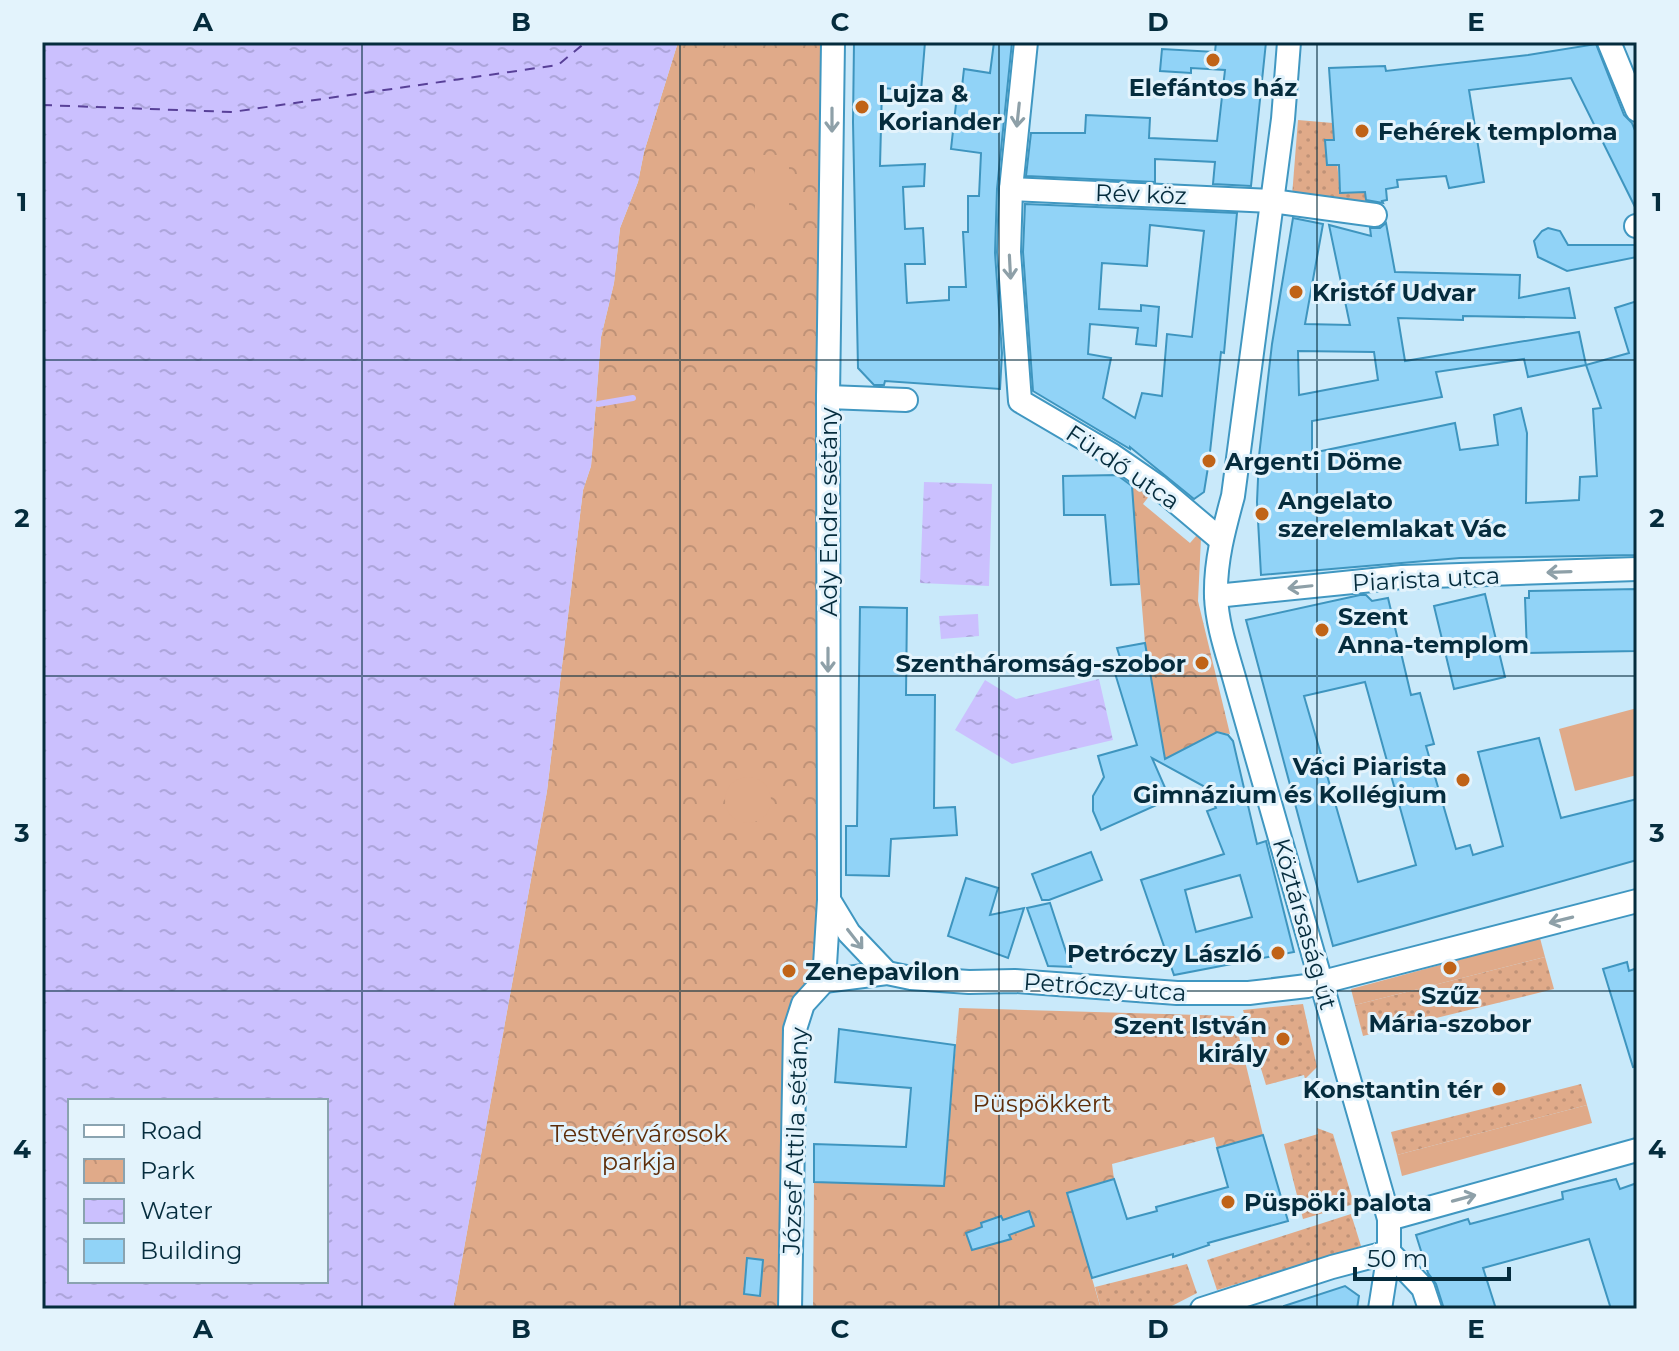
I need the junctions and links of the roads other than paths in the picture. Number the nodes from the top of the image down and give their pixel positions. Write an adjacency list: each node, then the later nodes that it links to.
1 (833, 42): 9 (street, Ady Endre sétány, one-way to 9)
2 (1026, 42): 6 (street, one-way to 6)
3 (1289, 42): 7 (street, Köztársaság út)
4 (1609, 42): 5 (street)
5 (1637, 110)
6 (1011, 189): 7 (street, Rév köz); 11 (street, Fürdő utca, one-way to 11)
7 (1272, 201): 8 (street, Rév köz); 11 (street, Köztársaság út)
8 (1375, 215)
9 (828, 397): 10 (street); 14 (street, Ady Endre sétány, one-way to 14)
10 (906, 400)
11 (1221, 540): 13 (street, Köztársaság út)
12 (1637, 569): 13 (street, Piarista utca, one-way to 13)
13 (1216, 596): 18 (street, Köztársaság út)
14 (829, 900): 16 (street, one-way to 16); 17 (street, Ady Endre sétány)
15 (1637, 901): 18 (street, one-way to 18)
16 (887, 973): 17 (street, Petróczy utca); 18 (street, Petróczy utca)
17 (824, 981): 22 (street, József Attila sétány)
18 (1322, 982): 20 (street, Köztársaság út)
19 (1637, 1150): 20 (street, one-way to 19)
20 (1389, 1219): 21 (street, Köztársaság út)
21 (1389, 1252): 23 (street); 24 (street, Köztársaság út); 25 (street)
22 (790, 1309)
23 (1202, 1309)
24 (1380, 1309)
25 (1430, 1309)

